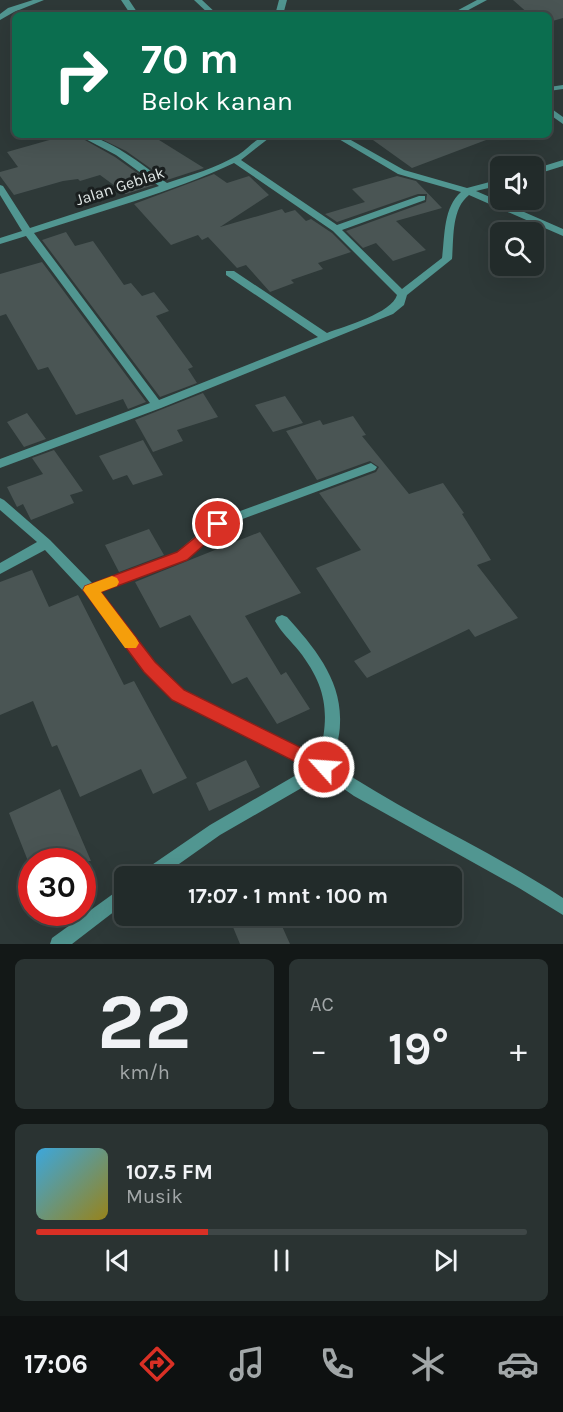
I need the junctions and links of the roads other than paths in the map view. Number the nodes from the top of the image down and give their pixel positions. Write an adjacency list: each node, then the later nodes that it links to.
1 (40, 0): 4 (street)
2 (198, 0): 5 (street)
3 (483, 0): 6 (street)
4 (25, 2): 7 (street)
5 (211, 12)
6 (459, 12)
7 (0, 18)
8 (88, 138): 15 (street)
9 (265, 138): 11 (street, Jalan Geblak)
10 (341, 138): 17 (street)
11 (235, 160): 15 (street, Jalan Geblak); 19 (street)
12 (563, 164): 13 (street)
13 (544, 169)
14 (490, 185): 17 (street)
15 (167, 187): 20 (street, Jalan Geblak)
16 (0, 188): 20 (street)
17 (466, 193): 21 (street); 24 (street)
18 (422, 198): 19 (street)
19 (336, 229): 24 (street)
20 (28, 232): 22 (street, Jalan Geblak); 26 (street)
21 (563, 233)
22 (0, 242)
23 (230, 273): 25 (street)
24 (402, 294): 25 (street)
25 (326, 337): 26 (street)
26 (157, 405): 27 (street)
27 (0, 464)
28 (371, 467): 32 (street)
29 (0, 503): 30 (street)
30 (46, 543): 31 (street); 32 (street)
31 (0, 569)
32 (91, 590): 34 (street)
33 (282, 621): 34 (street)
34 (324, 767): 35 (street); 37 (street)
35 (163, 866)
36 (114, 902): 38 (street)
37 (563, 907)
38 (58, 944)

